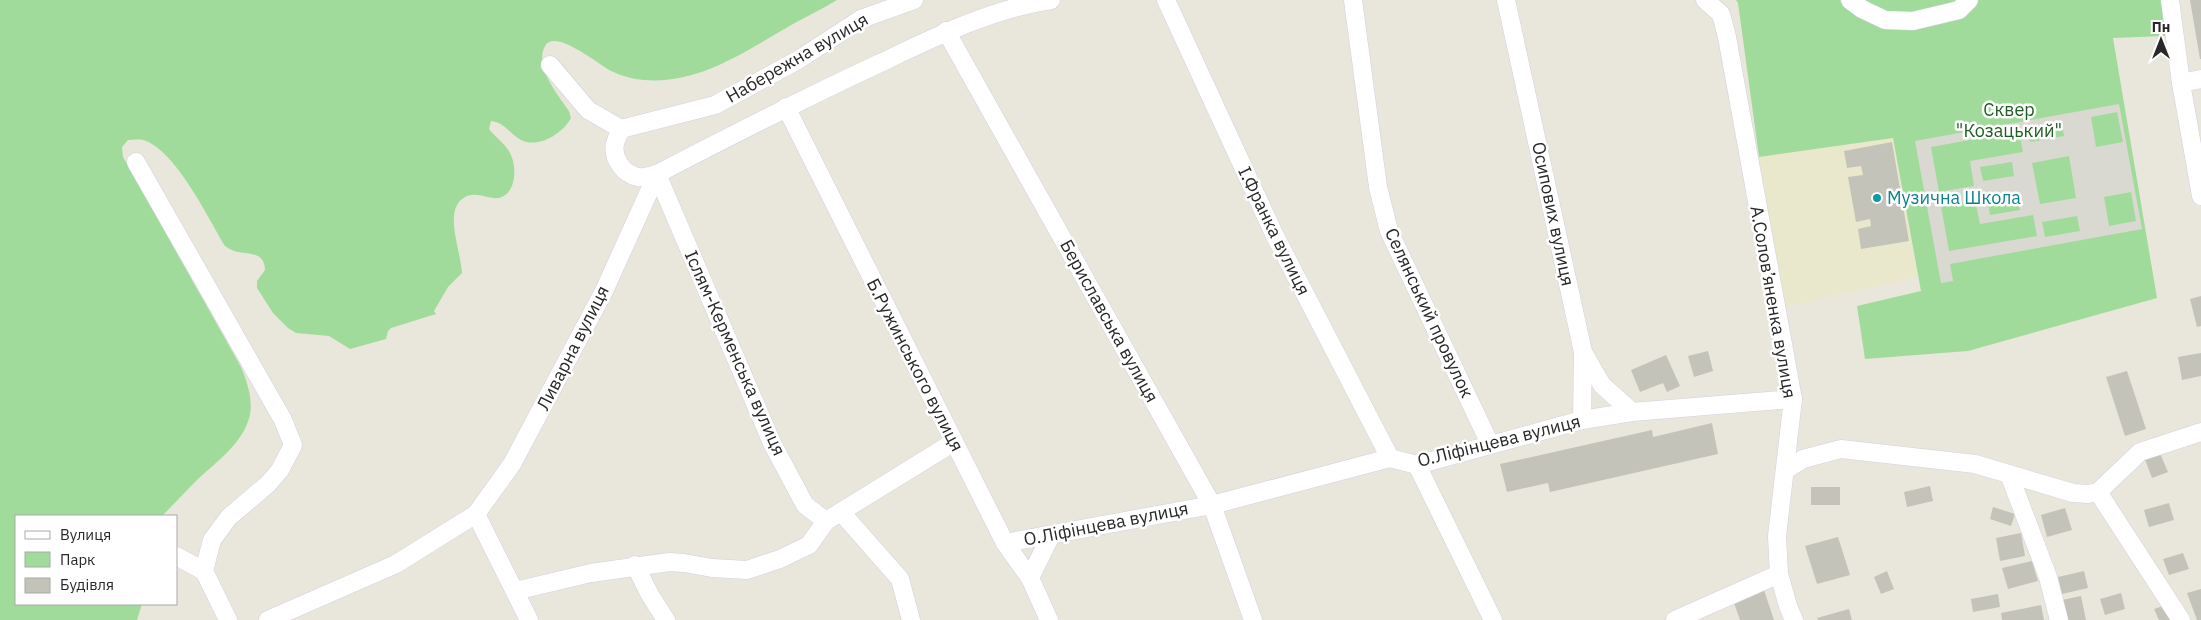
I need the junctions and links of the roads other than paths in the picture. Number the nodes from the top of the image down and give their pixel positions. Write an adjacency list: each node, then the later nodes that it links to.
1 (914, 0): 15 (street, Набережна вулиця)
2 (1051, 0): 10 (street)
3 (1166, 0): 27 (street, І.Франка вулиця)
4 (1353, 0): 26 (street, Селянський провулок)
5 (1506, 0): 20 (street, Осипових вулиця)
6 (1705, 0): 21 (street, А.Солов’яненка вулиця)
7 (1850, 0): 8 (street)
8 (1969, 0)
9 (2170, 0): 13 (street)
10 (946, 31): 14 (street); 32 (street, Бериславська вулиця)
11 (550, 65): 15 (street)
12 (2201, 79): 13 (street)
13 (2181, 83): 16 (street)
14 (786, 107): 18 (street); 25 (street, Б.Ружинського вулиця)
15 (621, 129): 18 (street)
16 (2195, 133): 19 (street)
17 (136, 162): 39 (street)
18 (657, 174): 33 (street, Ливарна вулиця); 34 (street, Іслям-Керменська вулиця)
19 (2200, 187)
20 (1583, 352): 22 (street, Осипових вулиця); 23 (street)
21 (1793, 399): 22 (street, О.Ліфінцева вулиця); 29 (street, А.Солов’яненка вулиця)
22 (1632, 412): 23 (street, О.Ліфінцева вулиця)
23 (1582, 420): 26 (street, О.Ліфінцева вулиця)
24 (2201, 432): 31 (street)
25 (954, 442): 34 (street); 36 (street, Б.Ружинського вулиця)
26 (1490, 444): 28 (street, О.Ліфінцева вулиця)
27 (1390, 458): 28 (street, О.Ліфінцева вулиця); 32 (street, О.Ліфінцева вулиця)
28 (1417, 465): 50 (street)
29 (1785, 470): 30 (street); 40 (street, А.Солов’яненка вулиця)
30 (2009, 474): 31 (street); 53 (street)
31 (2098, 492): 54 (street)
32 (1212, 504): 35 (street, О.Ліфінцева вулиця); 49 (street, Бериславська вулиця)
33 (476, 514): 42 (street); 44 (street, Ливарна вулиця)
34 (834, 517): 38 (street); 47 (street, Іслям-Керменська вулиця)
35 (1050, 535): 36 (street, О.Ліфінцева вулиця); 41 (street)
36 (1005, 543): 41 (street, Б.Ружинського вулиця)
37 (178, 557): 39 (street)
38 (636, 565): 42 (street); 46 (street)
39 (204, 572): 43 (street)
40 (1779, 574): 51 (street); 52 (street, А.Солов’яненка вулиця)
41 (1030, 578): 48 (street, Б.Ружинського вулиця)
42 (515, 591): 45 (street)
43 (228, 620)
44 (268, 620)
45 (529, 620)
46 (666, 620)
47 (911, 620)
48 (1049, 620)
49 (1253, 620)
50 (1493, 620)
51 (1674, 620)
52 (1794, 620)
53 (2059, 620)
54 (2181, 620)

